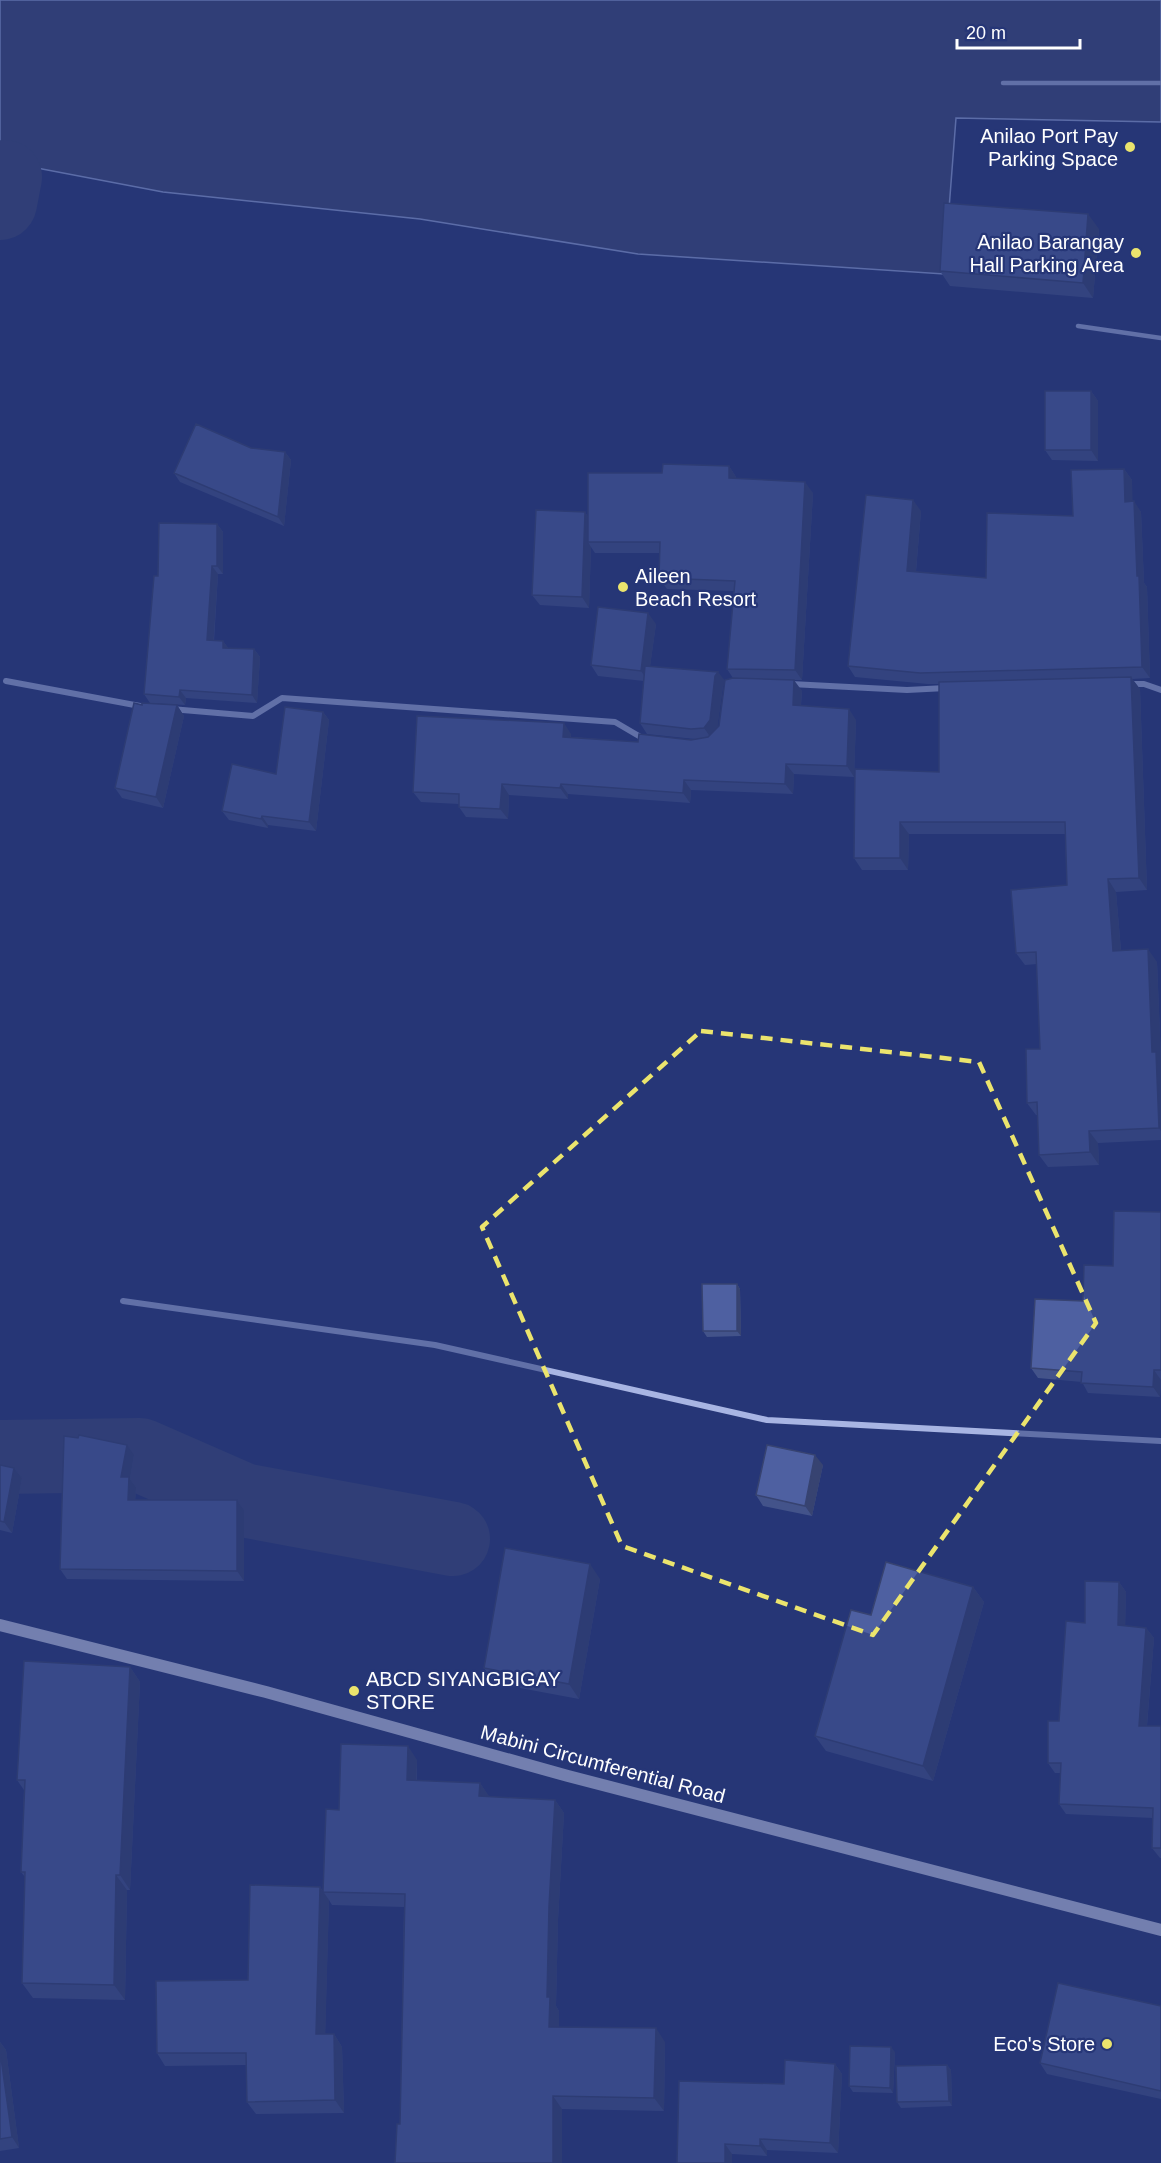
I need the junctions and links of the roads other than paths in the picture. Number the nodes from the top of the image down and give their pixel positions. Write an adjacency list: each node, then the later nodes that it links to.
1 (1003, 83): 2 (lane)
2 (1161, 83)
3 (1078, 326): 4 (lane)
4 (1161, 339)
5 (6, 681): 10 (street)
6 (785, 684): 8 (street)
7 (1122, 684): 9 (street)
8 (951, 688)
9 (1161, 690)
10 (151, 708)
11 (163, 708): 12 (street)
12 (652, 740)
13 (123, 1301): 14 (street)
14 (1161, 1441)
15 (0, 1625): 16 (main road, Mabini Circumferential Road)
16 (1161, 1930)

